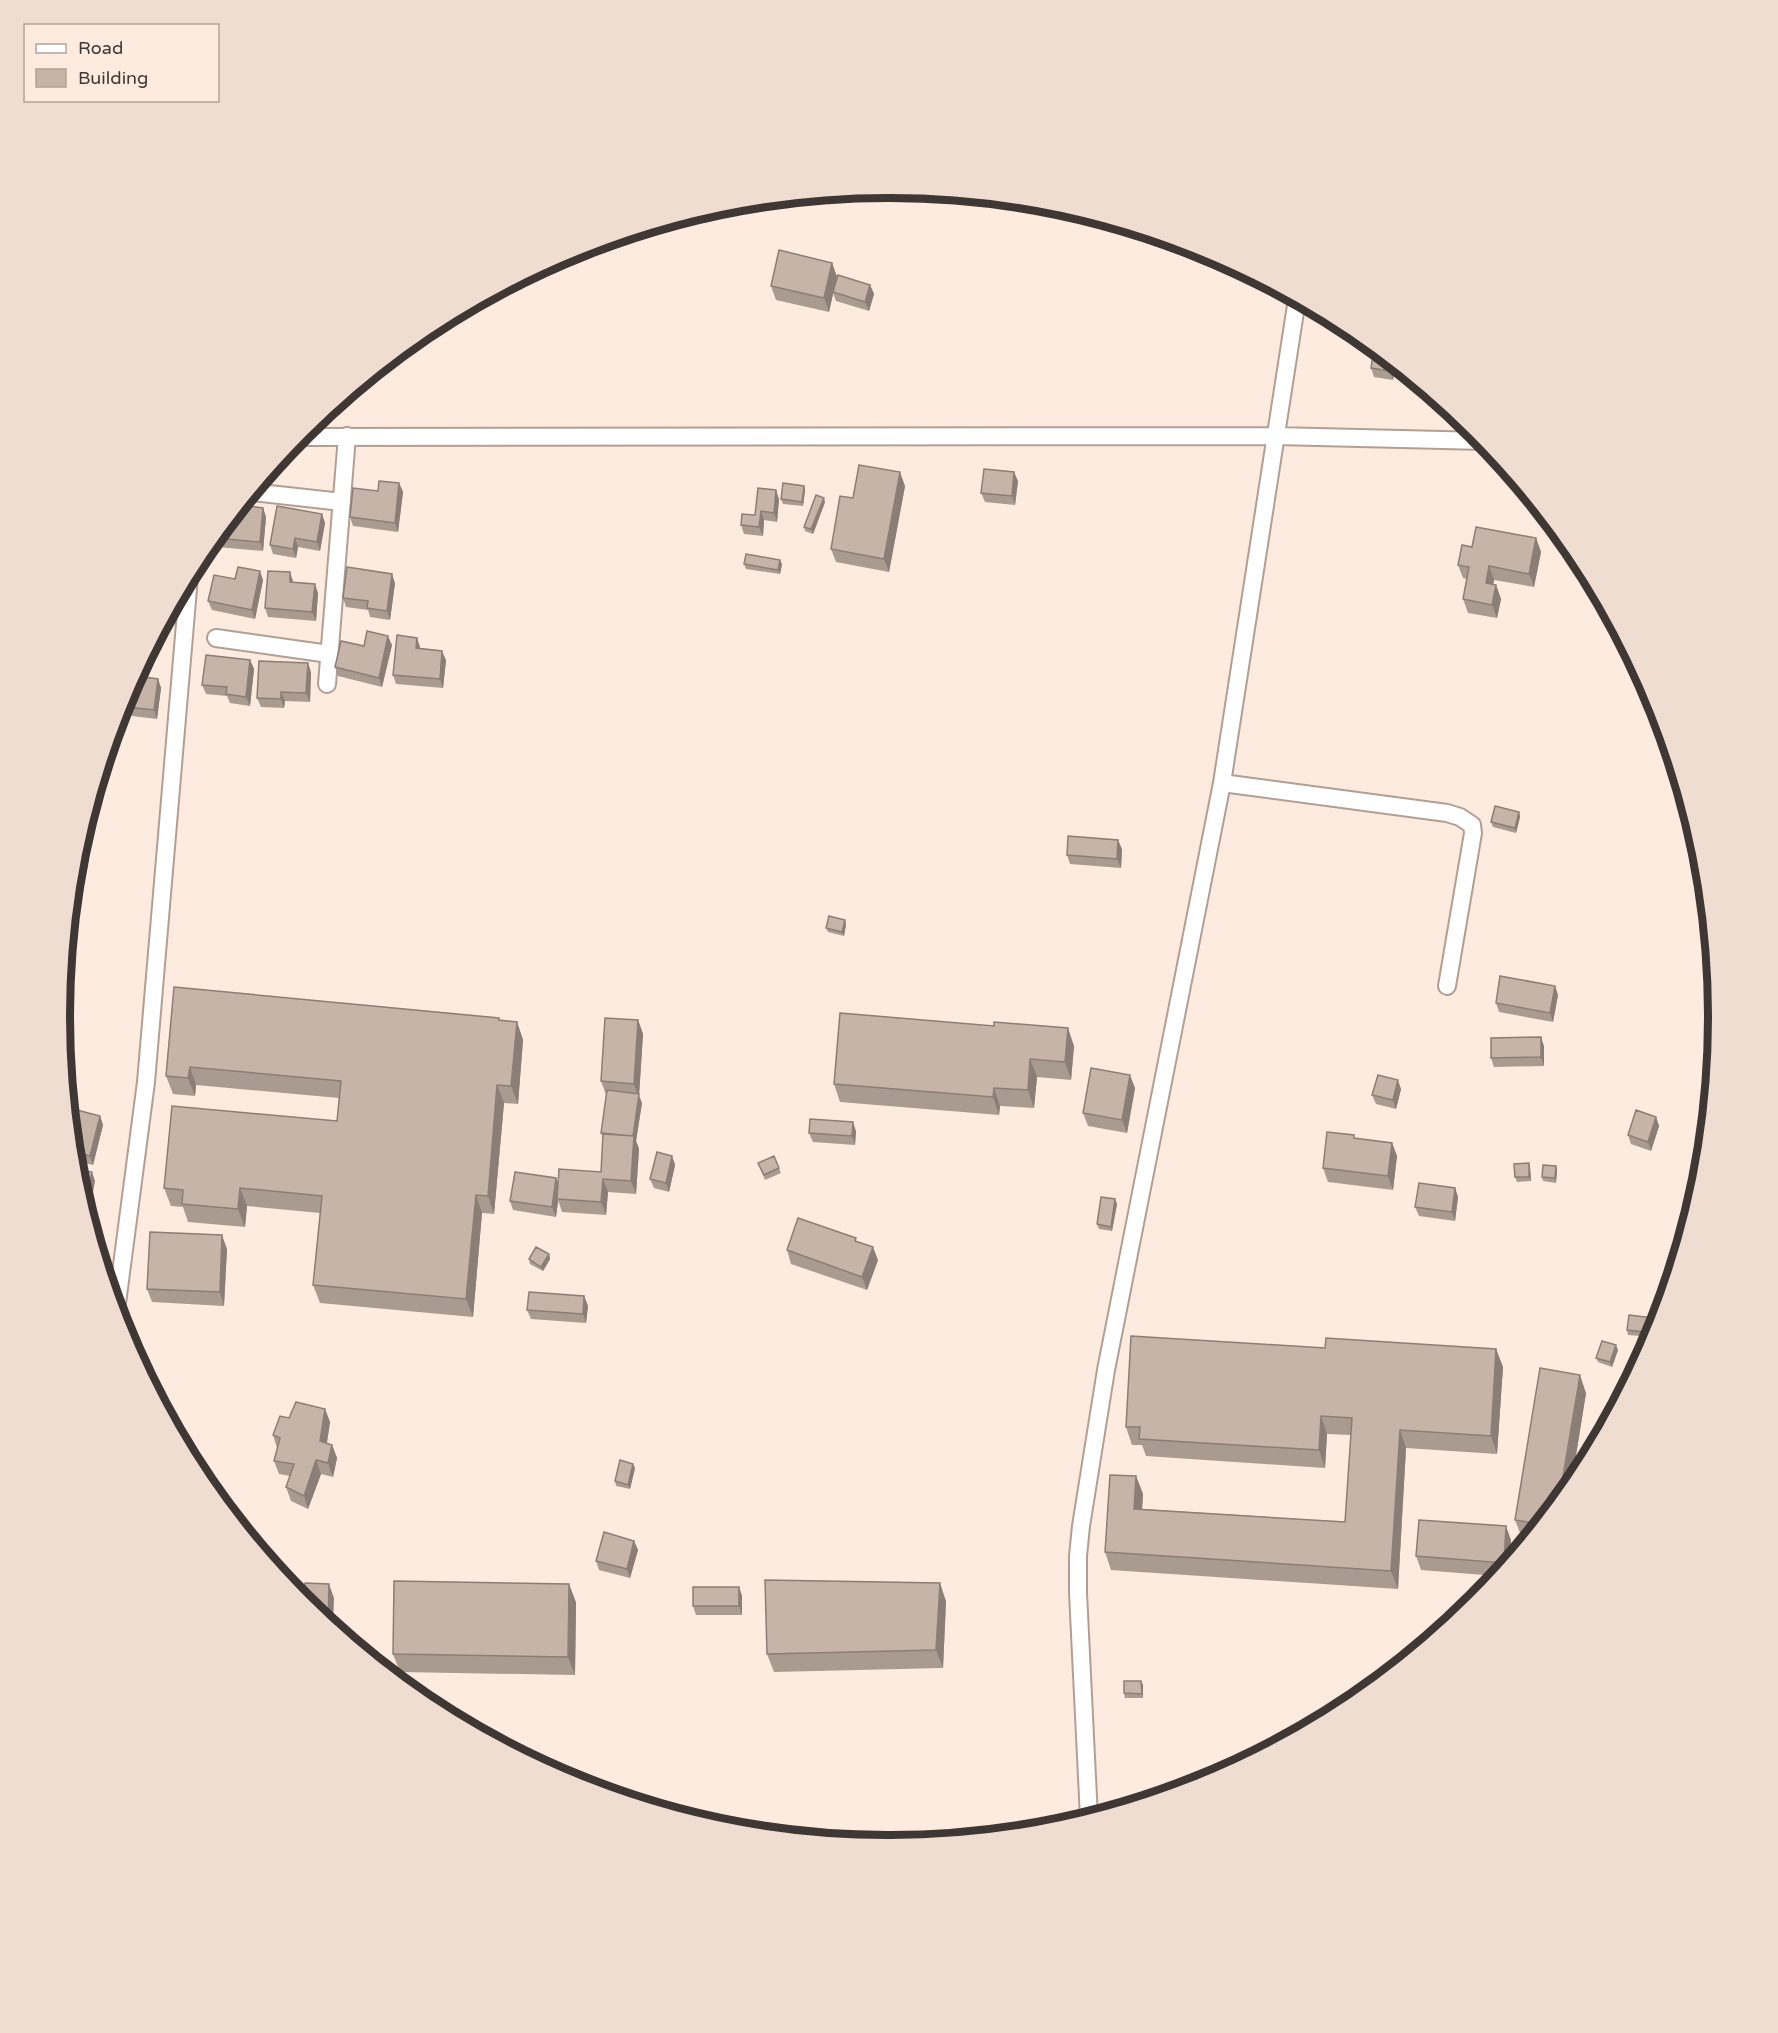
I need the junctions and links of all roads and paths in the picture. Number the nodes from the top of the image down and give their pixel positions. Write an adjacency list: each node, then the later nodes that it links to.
1 (1296, 307): 3 (street)
2 (347, 436): 3 (street); 4 (street); 7 (street)
3 (1276, 436): 5 (street); 12 (street)
4 (311, 437)
5 (1470, 441)
6 (261, 493): 7 (street)
7 (342, 502): 10 (street)
8 (187, 595): 14 (street)
9 (216, 638): 10 (street)
10 (329, 654): 11 (street)
11 (327, 684)
12 (1222, 783): 13 (street); 15 (street)
13 (1447, 986)
14 (119, 1292)
15 (1089, 1810)

